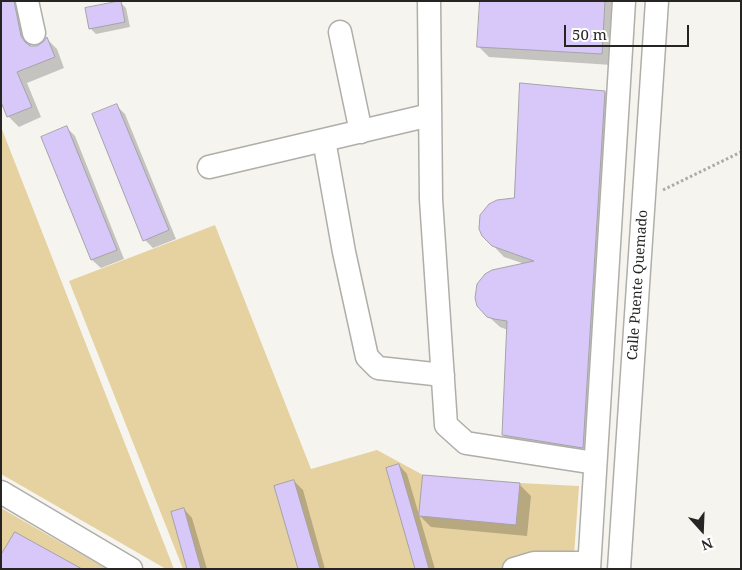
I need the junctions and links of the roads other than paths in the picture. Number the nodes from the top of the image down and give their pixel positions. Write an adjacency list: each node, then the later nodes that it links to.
1 (27, 1): 6 (street)
2 (429, 1): 7 (street)
3 (624, 1): 12 (street)
4 (657, 1): 17 (street, Calle Puente Quemado)
5 (340, 32): 8 (street)
6 (34, 33)
7 (430, 115): 8 (street); 11 (street)
8 (361, 132): 9 (street)
9 (324, 140): 10 (street); 11 (street)
10 (209, 167)
11 (443, 375): 12 (street)
12 (595, 463): 14 (street)
13 (1, 492): 15 (street)
14 (589, 566): 16 (street)
15 (131, 569)
16 (514, 569)
17 (619, 569)

